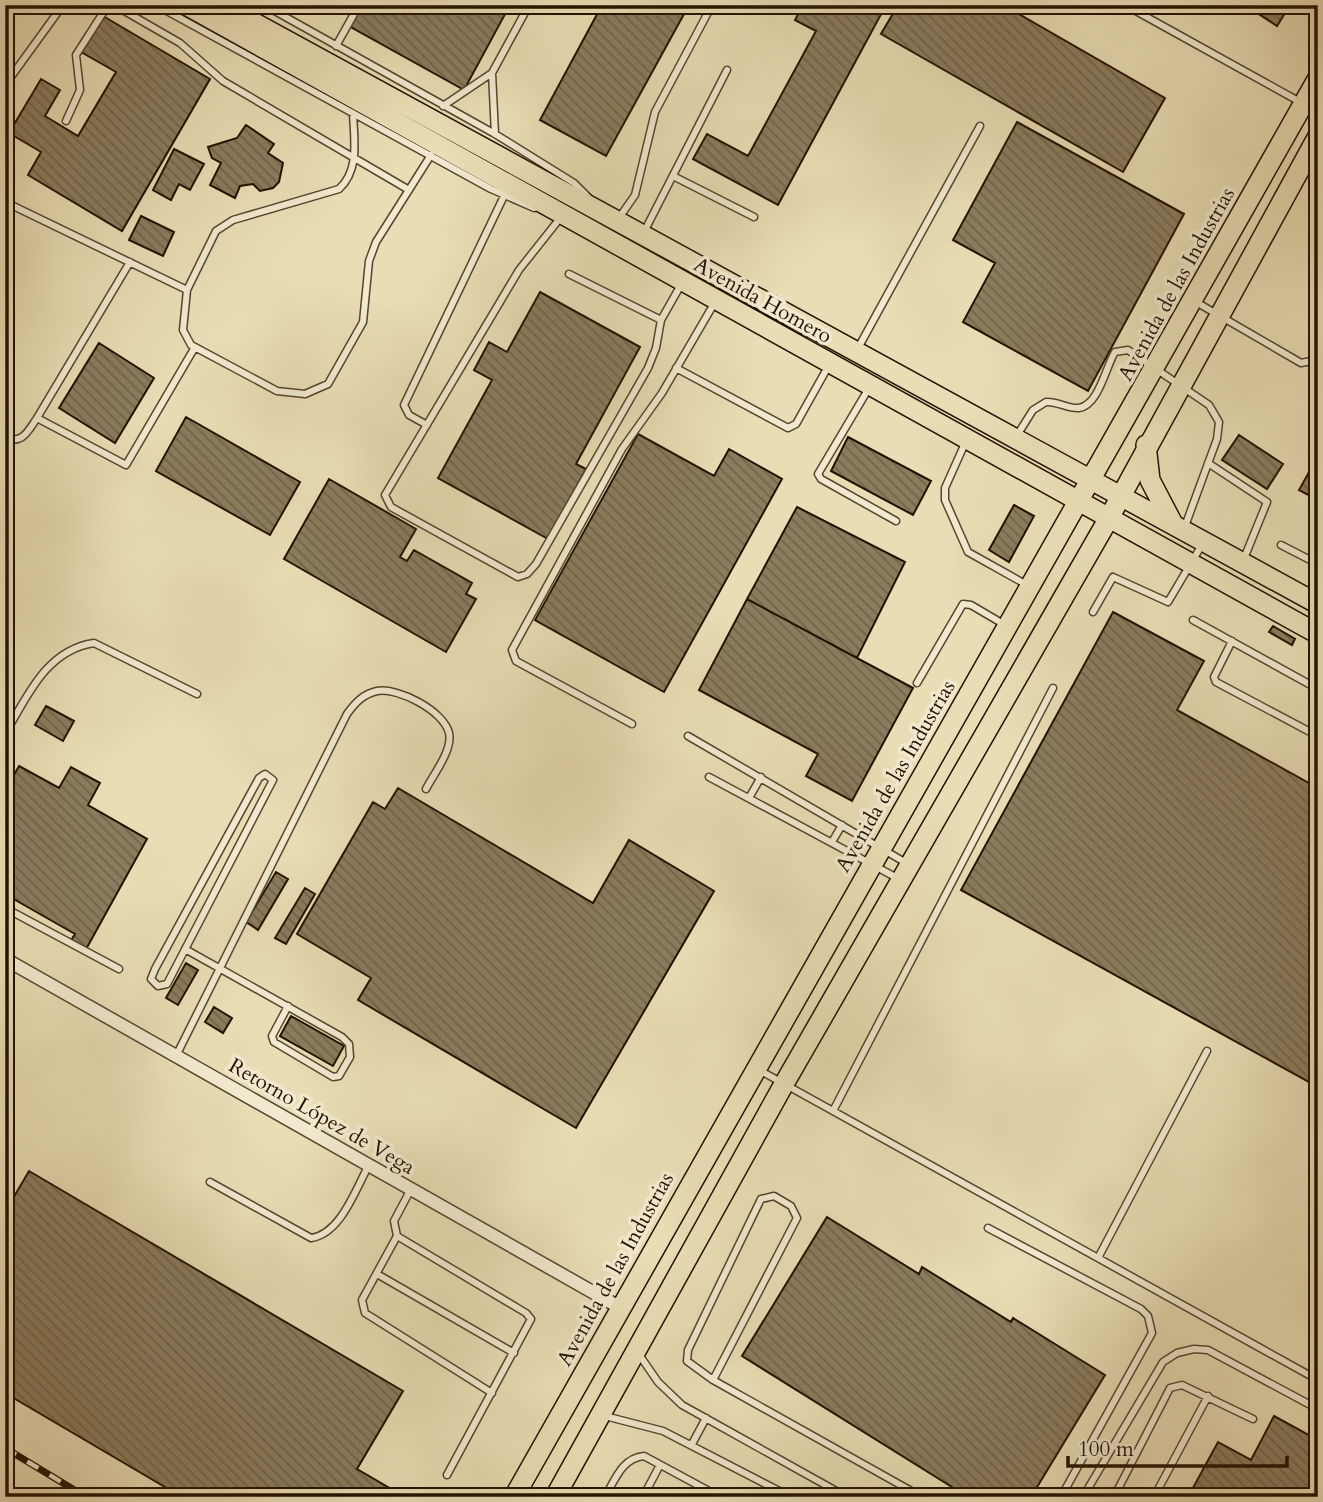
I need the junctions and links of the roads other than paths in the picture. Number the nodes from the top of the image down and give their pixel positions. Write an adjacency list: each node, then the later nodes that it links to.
1 (62, 5): 19 (lane)
2 (108, 5): 23 (lane)
3 (114, 5): 28 (lane)
4 (156, 5): 22 (lane)
5 (186, 5): 15 (main road, Avenida Homero)
6 (222, 5): 15 (main road, Avenida Homero)
7 (264, 5): 14 (lane)
8 (339, 5): 13 (lane)
9 (359, 5): 13 (lane)
10 (529, 5): 17 (lane)
11 (712, 5): 36 (lane)
12 (1125, 5): 20 (lane)
13 (354, 14): 14 (lane)
14 (336, 46): 21 (lane)
15 (305, 61): 33 (main road, Avenida Homero); 37 (main road, Avenida Homero)
16 (727, 70): 29 (lane)
17 (492, 73): 21 (lane); 25 (lane)
18 (1318, 78): 20 (main road, Avenida de las Industrias)
19 (5, 85)
20 (1304, 104): 44 (main road, Avenida de las Industrias)
21 (443, 106): 25 (lane)
22 (353, 113): 27 (lane); 28 (lane)
23 (66, 121)
24 (980, 126): 49 (lane)
25 (495, 134): 33 (lane)
26 (1318, 136): 45 (main road)
27 (431, 155): 30 (lane); 31 (lane)
28 (354, 159): 30 (lane); 42 (lane)
29 (673, 176): 35 (lane); 38 (lane)
30 (409, 190): 47 (lane)
31 (504, 195): 34 (lane); 56 (lane)
32 (5, 202): 39 (lane)
33 (599, 209): 36 (main road, Avenida Homero)
34 (561, 217): 37 (lane); 56 (lane)
35 (754, 217)
36 (618, 220): 38 (main road, Avenida Homero)
37 (583, 225): 41 (main road, Avenida Homero)
38 (643, 234): 49 (main road, Avenida Homero)
39 (130, 262): 42 (lane); 55 (lane)
40 (569, 274): 46 (lane)
41 (683, 281): 43 (main road, Avenida Homero); 46 (lane)
42 (187, 290): 47 (lane)
43 (716, 300): 50 (main road, Avenida Homero); 51 (lane)
44 (1194, 301): 45 (lane); 52 (main road, Avenida de las Industrias)
45 (1217, 316): 48 (lane); 53 (main road)
46 (661, 320): 56 (lane)
47 (195, 347): 55 (lane)
48 (1318, 350)
49 (856, 351): 59 (main road, Avenida Homero)
50 (830, 364): 51 (lane); 54 (main road, Avenida Homero)
51 (676, 368): 84 (lane)
52 (1155, 369): 53 (lane); 59 (lane); 62 (main road, Avenida de las Industrias)
53 (1180, 384): 60 (main road); 61 (lane)
54 (870, 386): 58 (main road, Avenida Homero); 66 (lane)
55 (37, 418): 57 (lane)
56 (427, 425)
57 (5, 439)
58 (967, 439): 64 (main road, Avenida Homero); 73 (lane)
59 (1015, 439): 62 (main road, Avenida Homero)
60 (1146, 445): 63 (main road); 67 (main road)
61 (1208, 463): 67 (lane); 70 (lane)
62 (1090, 481): 63 (main road, Avenida Homero); 64 (main road, Avenida de las Industrias)
63 (1120, 497): 65 (main road); 67 (main road, Avenida Homero)
64 (1079, 502): 65 (main road, Avenida Homero); 73 (main road, Avenida de las Industrias)
65 (1109, 518): 71 (main road, Avenida Homero); 95 (main road)
66 (896, 520)
67 (1179, 528): 68 (main road, Avenida Homero)
68 (1204, 542): 70 (main road, Avenida Homero); 71 (lane)
69 (1281, 545): 72 (lane)
70 (1243, 563): 74 (main road, Avenida Homero)
71 (1192, 564): 75 (lane); 78 (main road, Avenida Homero)
72 (1318, 564)
73 (1029, 587): 77 (main road, Avenida de las Industrias)
74 (1318, 604)
75 (1093, 612)
76 (1194, 620): 79 (lane)
77 (1007, 626): 80 (lane); 94 (main road, Avenida de las Industrias)
78 (1318, 634)
79 (1232, 640): 82 (lane); 85 (lane)
80 (917, 683)
81 (1053, 688): 106 (lane)
82 (1318, 689)
83 (197, 694): 86 (lane)
84 (632, 724)
85 (1318, 730)
86 (5, 734)
87 (688, 736): 89 (lane)
88 (709, 777): 91 (lane)
89 (761, 777): 91 (lane); 92 (lane)
90 (426, 789): 99 (lane)
91 (749, 798): 93 (lane)
92 (842, 825): 93 (lane); 94 (lane)
93 (832, 842): 94 (lane)
94 (876, 855): 95 (lane); 95 (lane); 104 (main road, Avenida de las Industrias)
95 (905, 872): 105 (main road)
96 (5, 908): 100 (lane)
97 (185, 949): 97 (lane); 99 (lane)
98 (5, 959): 103 (street, Retorno López de Vega)
99 (220, 967): 101 (lane); 103 (lane)
100 (119, 969)
101 (288, 1006): 101 (lane)
102 (1207, 1051): 112 (lane)
103 (176, 1056): 107 (street, Retorno López de Vega)
104 (754, 1068): 105 (lane); 114 (main road, Avenida de las Industrias)
105 (784, 1084): 106 (lane); 115 (main road)
106 (833, 1111): 112 (lane)
107 (369, 1165): 108 (lane); 109 (street, Retorno López de Vega)
108 (210, 1182)
109 (411, 1189): 111 (lane); 114 (street, Retorno López de Vega)
110 (988, 1228): 137 (lane)
111 (397, 1237): 113 (lane); 117 (lane)
112 (1098, 1258): 119 (lane)
113 (377, 1274): 117 (lane); 120 (lane)
114 (619, 1307): 115 (main road); 129 (main road, Avenida de las Industrias)
115 (649, 1324): 116 (main road)
116 (635, 1349): 123 (main road); 124 (lane)
117 (514, 1353): 120 (lane)
118 (713, 1380): 118 (lane); 136 (lane)
119 (1318, 1380)
120 (492, 1393): 128 (lane)
121 (1208, 1396): 125 (lane); 139 (lane); 140 (lane)
122 (1318, 1409): 138 (lane)
123 (599, 1414): 126 (lane); 130 (main road)
124 (706, 1419): 126 (lane); 135 (lane)
125 (1253, 1419)
126 (692, 1444): 134 (lane)
127 (660, 1465): 131 (lane); 132 (lane); 133 (lane)
128 (446, 1475)
129 (514, 1497)
130 (555, 1497)
131 (605, 1497)
132 (643, 1497)
133 (720, 1497)
134 (791, 1497)
135 (847, 1497)
136 (922, 1497)
137 (1061, 1497)
138 (1083, 1497)
139 (1114, 1497)
140 (1154, 1497)

